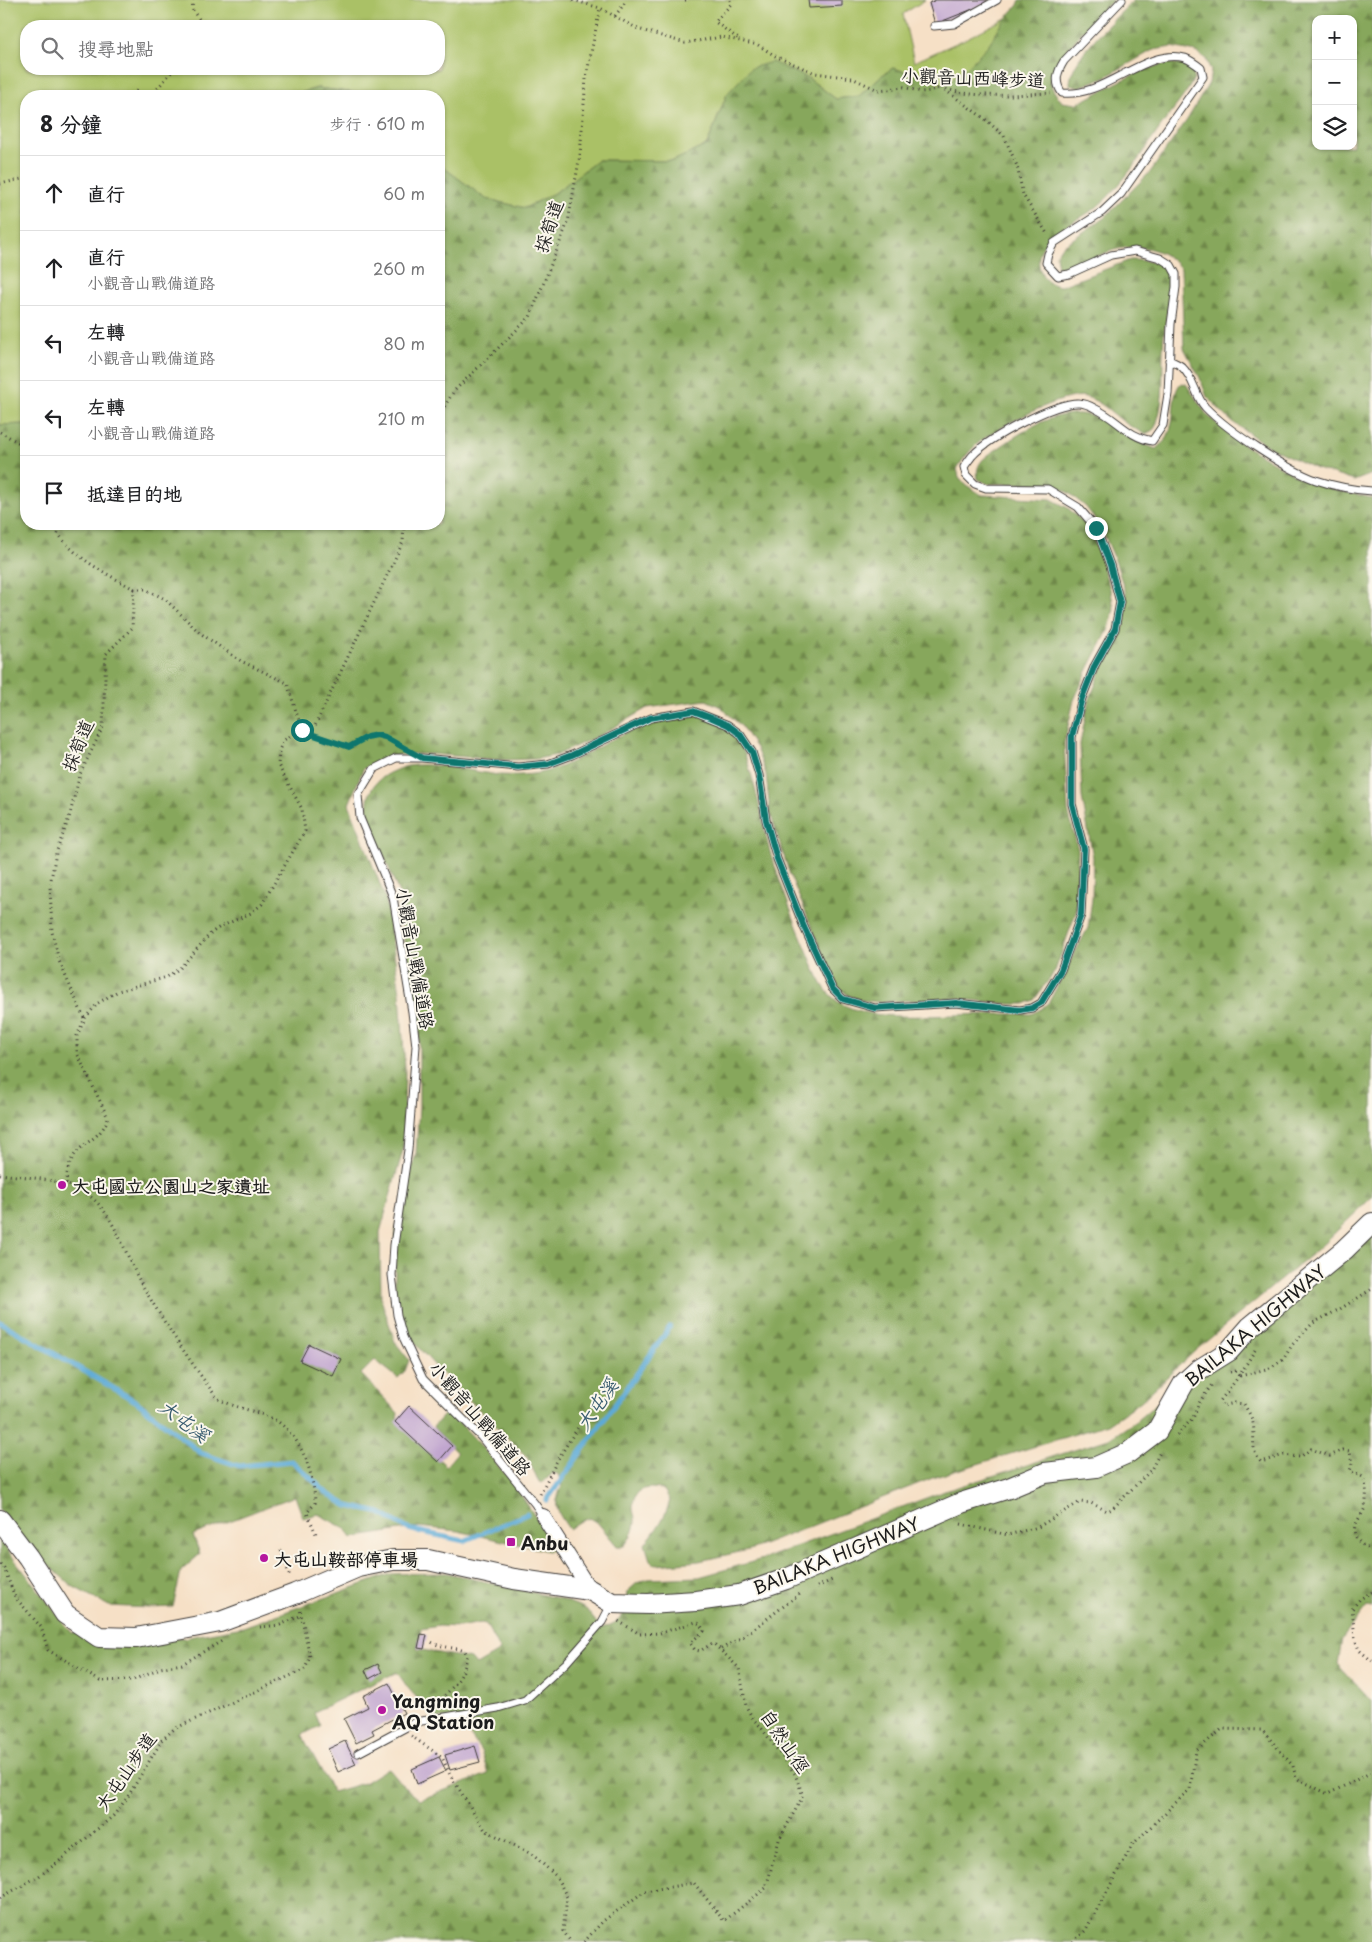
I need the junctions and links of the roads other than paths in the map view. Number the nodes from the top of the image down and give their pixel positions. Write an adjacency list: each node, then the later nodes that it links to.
1 (997, 0): 3 (lane)
2 (1122, 0): 4 (lane, 小觀音山戰備道路)
3 (934, 26)
4 (1169, 360): 5 (lane); 7 (lane, 小觀音山戰備道路)
5 (1372, 491)
6 (1372, 1223): 10 (main road, BAILAKA HIGHWAY)
7 (539, 1510): 9 (street)
8 (0, 1520): 9 (main road, BAILAKA HIGHWAY)
9 (590, 1590): 10 (main road, BAILAKA HIGHWAY)
10 (609, 1609): 11 (lane)
11 (358, 1753)

